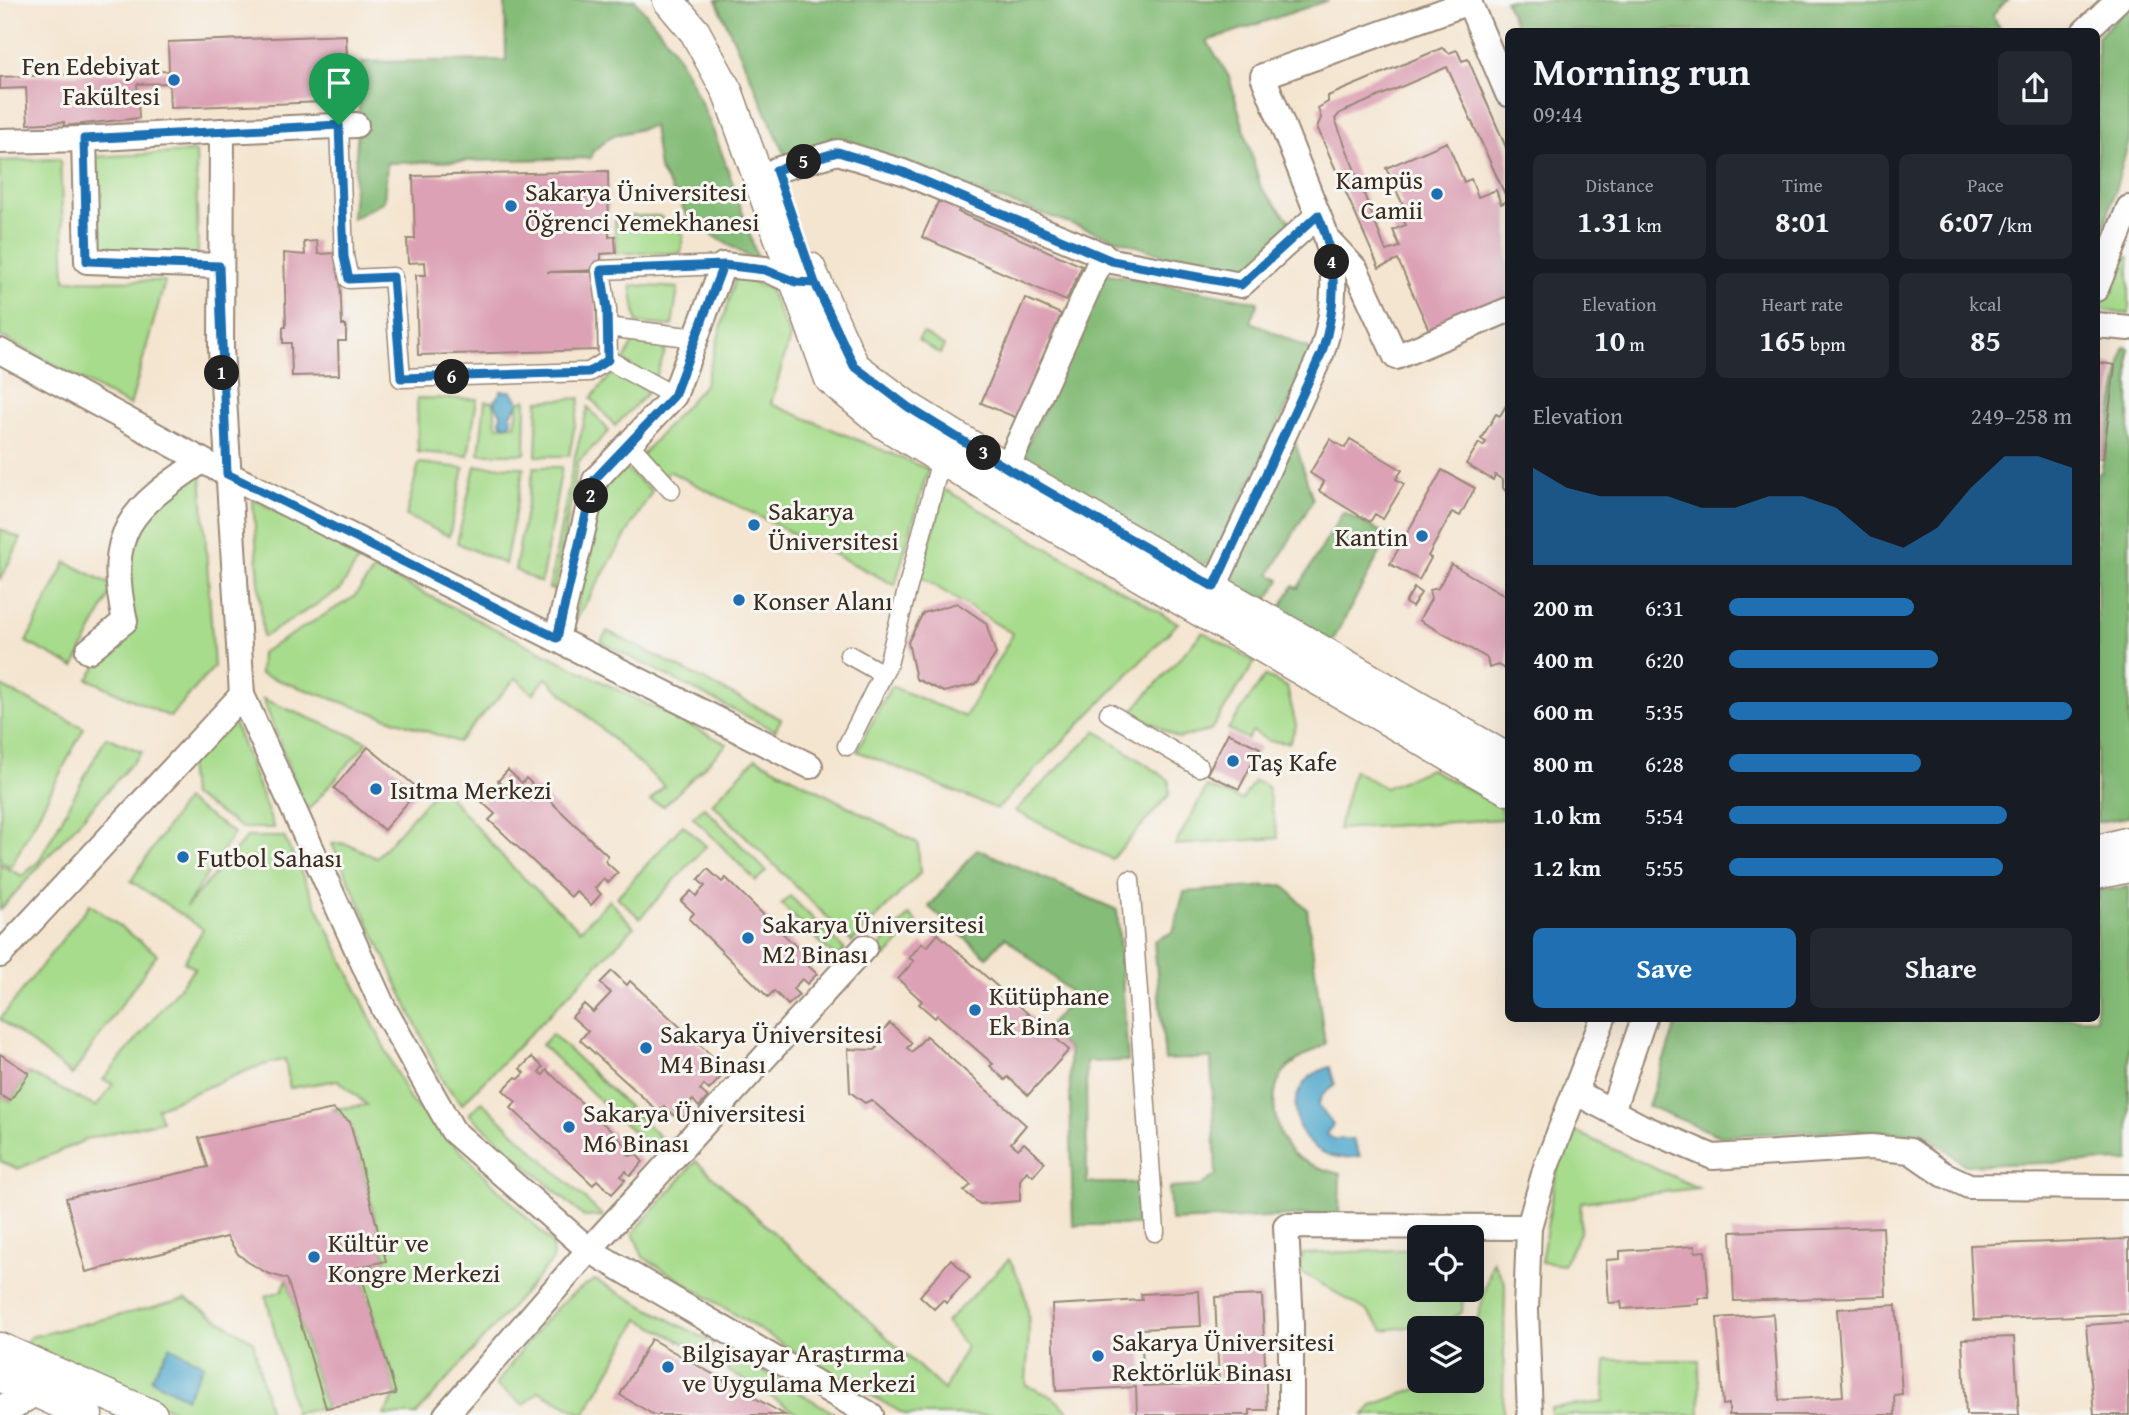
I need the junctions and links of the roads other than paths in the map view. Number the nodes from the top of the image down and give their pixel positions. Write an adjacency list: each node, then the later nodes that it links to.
1 (668, 0): 18 (street)
2 (694, 0): 10 (street)
3 (2118, 0): 4 (street)
4 (2088, 28)
5 (1505, 87): 12 (street)
6 (347, 125): 7 (street); 25 (street)
7 (222, 131): 8 (street); 16 (street)
8 (84, 139): 9 (street); 16 (street)
9 (0, 141)
10 (776, 170): 14 (street); 18 (street)
11 (2129, 208): 17 (street)
12 (1318, 215): 13 (street); 14 (street)
13 (1330, 242): 19 (street); 33 (street)
14 (1103, 256): 30 (street)
15 (723, 265): 18 (street); 21 (street); 23 (street)
16 (219, 266): 31 (street)
17 (2100, 279)
18 (805, 283): 28 (street); 30 (street)
19 (1505, 311)
20 (2100, 325): 22 (street)
21 (607, 327): 23 (street); 25 (street)
22 (2129, 328)
23 (696, 338): 26 (street)
24 (0, 351): 29 (street)
25 (608, 360): 26 (street)
26 (674, 396): 27 (street)
27 (629, 444): 32 (street); 34 (street)
28 (941, 459): 37 (street); 44 (street)
29 (202, 461): 31 (street); 35 (street)
30 (1007, 468): 33 (street)
31 (227, 474): 34 (street); 38 (street)
32 (671, 490)
33 (1214, 587): 41 (street)
34 (557, 638): 42 (street)
35 (88, 651)
36 (849, 655): 37 (street)
37 (883, 674): 40 (street)
38 (242, 695): 51 (street); 59 (street)
39 (1109, 713): 43 (street)
40 (847, 746)
41 (1505, 757)
42 (810, 766)
43 (1199, 767)
44 (1505, 788)
45 (2129, 842): 46 (street)
46 (2100, 850)
47 (2129, 867): 48 (street)
48 (2100, 873)
49 (1130, 880): 58 (street)
50 (865, 947): 59 (street)
51 (0, 955)
52 (1601, 1022): 54 (street)
53 (1643, 1022): 55 (street)
54 (1575, 1092): 55 (street); 57 (street)
55 (1612, 1111): 56 (street)
56 (2129, 1187)
57 (1529, 1227): 68 (street); 69 (street)
58 (1154, 1232)
59 (589, 1250): 66 (street); 67 (street)
60 (0, 1348): 65 (street)
61 (0, 1376): 62 (street)
62 (33, 1391): 63 (street); 64 (street)
63 (0, 1413)
64 (87, 1415)
65 (152, 1415)
66 (446, 1415)
67 (871, 1415)
68 (1291, 1415)
69 (1530, 1415)

